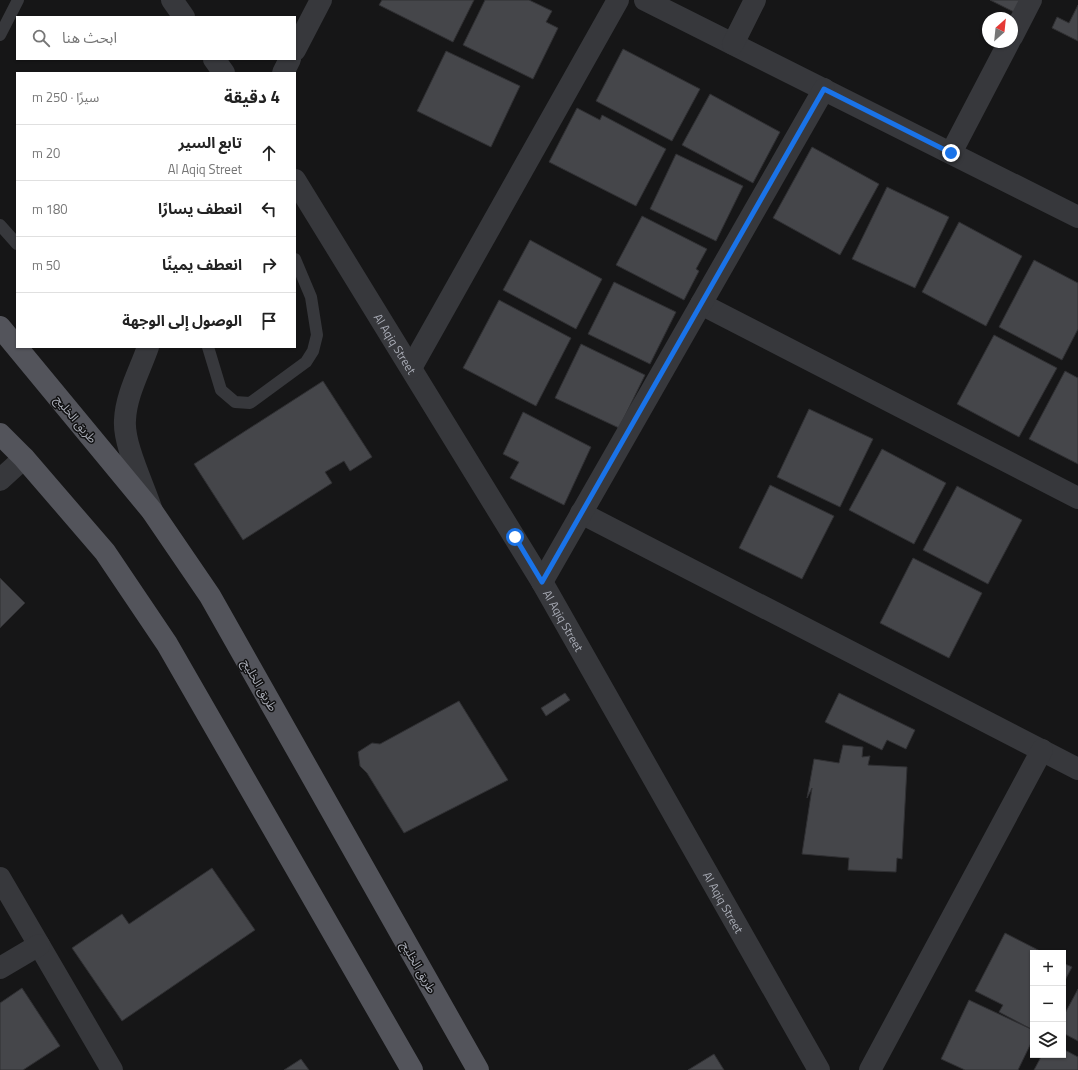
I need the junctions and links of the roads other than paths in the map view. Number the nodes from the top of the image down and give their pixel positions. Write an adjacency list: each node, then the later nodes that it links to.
1 (18, 0): 10 (lane)
2 (172, 0): 8 (street)
3 (320, 0): 12 (street)
4 (618, 0): 32 (street)
5 (645, 0): 11 (street)
6 (755, 0): 11 (street)
7 (1031, 0): 9 (street)
8 (183, 16)
9 (1018, 25)
10 (0, 35)
11 (733, 44): 18 (street)
12 (296, 48)
13 (1006, 48): 19 (street)
14 (215, 60): 16 (street)
15 (290, 60): 17 (street)
16 (223, 72)
17 (284, 72)
18 (824, 89): 19 (street); 25 (street)
19 (951, 153): 21 (street)
20 (296, 182): 32 (street, Al Aqiq Street)
21 (1078, 217)
22 (0, 225): 23 (lane)
23 (16, 243)
24 (296, 261): 30 (lane)
25 (701, 304): 36 (street); 38 (street)
26 (0, 326): 27 (street); 28 (main road, طريق الخليج)
27 (16, 330)
28 (16, 345)
29 (18, 348): 37 (main road, طريق الخليج)
30 (208, 348)
31 (141, 354): 37 (street)
32 (411, 368): 39 (street, Al Aqiq Street)
33 (0, 434): 34 (main road)
34 (24, 458): 35 (street); 46 (main road)
35 (0, 480)
36 (1078, 498)
37 (152, 511): 47 (main road, طريق الخليج)
38 (581, 513): 39 (street); 40 (street)
39 (542, 582): 48 (street, Al Aqiq Street)
40 (1042, 750): 41 (street); 49 (street)
41 (1078, 769)
42 (0, 878): 43 (street)
43 (39, 946): 44 (street); 45 (street)
44 (0, 968)
45 (112, 1070)
46 (412, 1070)
47 (478, 1070)
48 (819, 1070)
49 (870, 1070)

